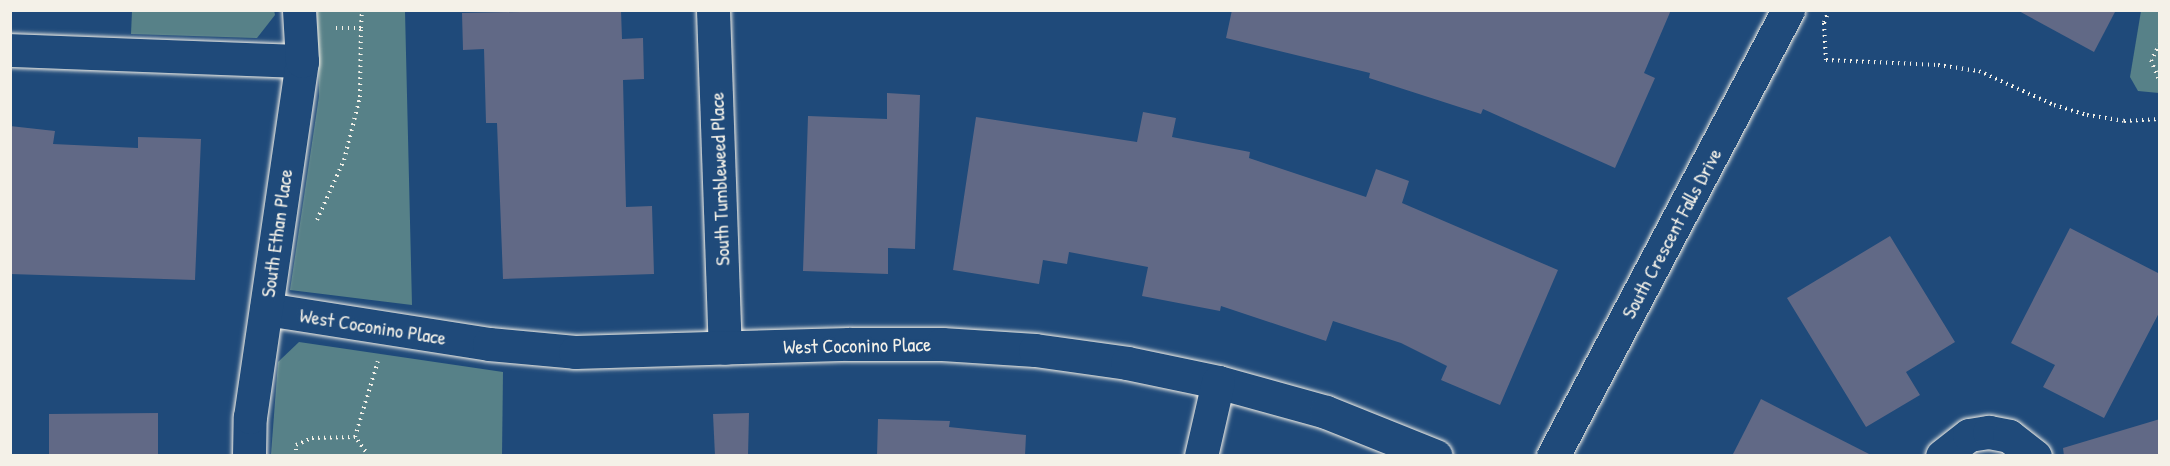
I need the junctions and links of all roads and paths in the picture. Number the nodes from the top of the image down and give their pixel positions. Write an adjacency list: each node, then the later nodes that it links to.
1 (362, 10): 6 (path)
2 (713, 10): 15 (street, South Tumbleweed Place)
3 (1788, 10): 23 (street, South Crescent Falls Drive)
4 (1829, 10): 11 (path)
5 (301, 19): 6 (path); 9 (street, South Ethan Place)
6 (361, 28): 12 (path)
7 (2160, 44): 10 (path)
8 (10, 50): 9 (street)
9 (302, 61): 13 (street, South Ethan Place)
10 (2160, 82)
11 (2160, 119)
12 (315, 223)
13 (266, 309): 14 (street, West Coconino Place); 18 (street, South Ethan Place)
14 (386, 328): 15 (street, West Coconino Place); 17 (path)
15 (725, 348): 16 (street, West Coconino Place)
16 (1218, 382): 21 (street); 22 (street, West Coconino Place)
17 (355, 437): 19 (path); 20 (path)
18 (249, 456)
19 (296, 456)
20 (369, 456)
21 (1201, 456)
22 (1436, 456)
23 (1553, 456)
24 (1942, 456): 25 (street)
25 (2035, 456)

